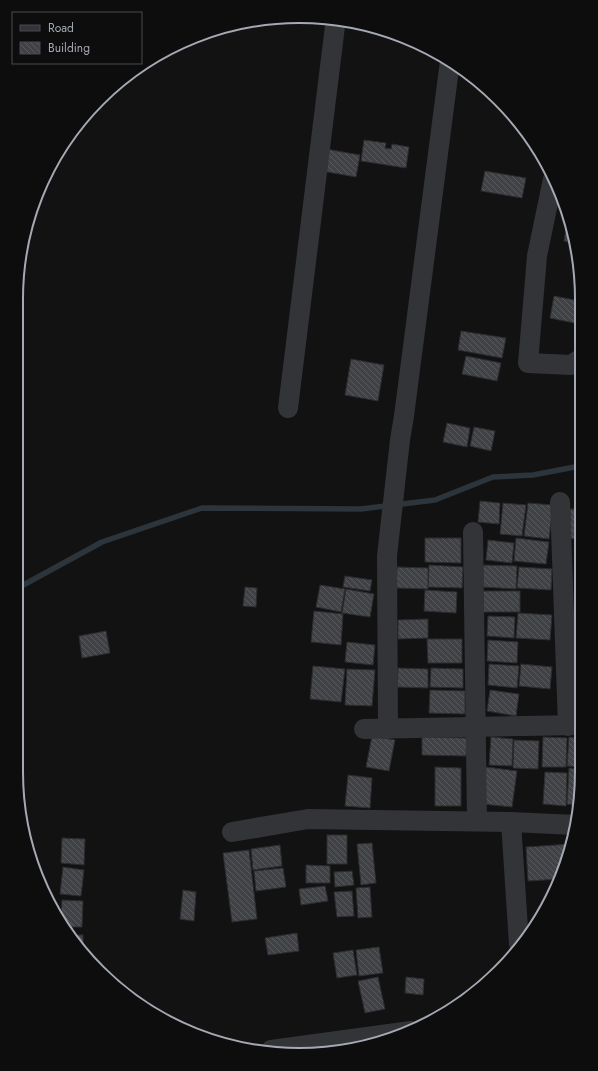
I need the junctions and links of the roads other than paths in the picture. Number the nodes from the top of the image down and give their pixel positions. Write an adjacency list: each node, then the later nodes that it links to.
1 (335, 25): 5 (street)
2 (449, 68): 11 (street)
3 (551, 187): 4 (street)
4 (575, 362)
5 (288, 408)
6 (560, 502): 8 (street)
7 (473, 532): 9 (street)
8 (575, 725): 9 (street)
9 (476, 727): 11 (street); 12 (street)
10 (364, 729): 11 (street)
11 (388, 729)
12 (477, 821): 13 (street); 15 (street)
13 (511, 822): 14 (street); 16 (street)
14 (570, 825)
15 (232, 832)
16 (519, 939)
17 (382, 1035): 18 (street)
18 (290, 1047)

